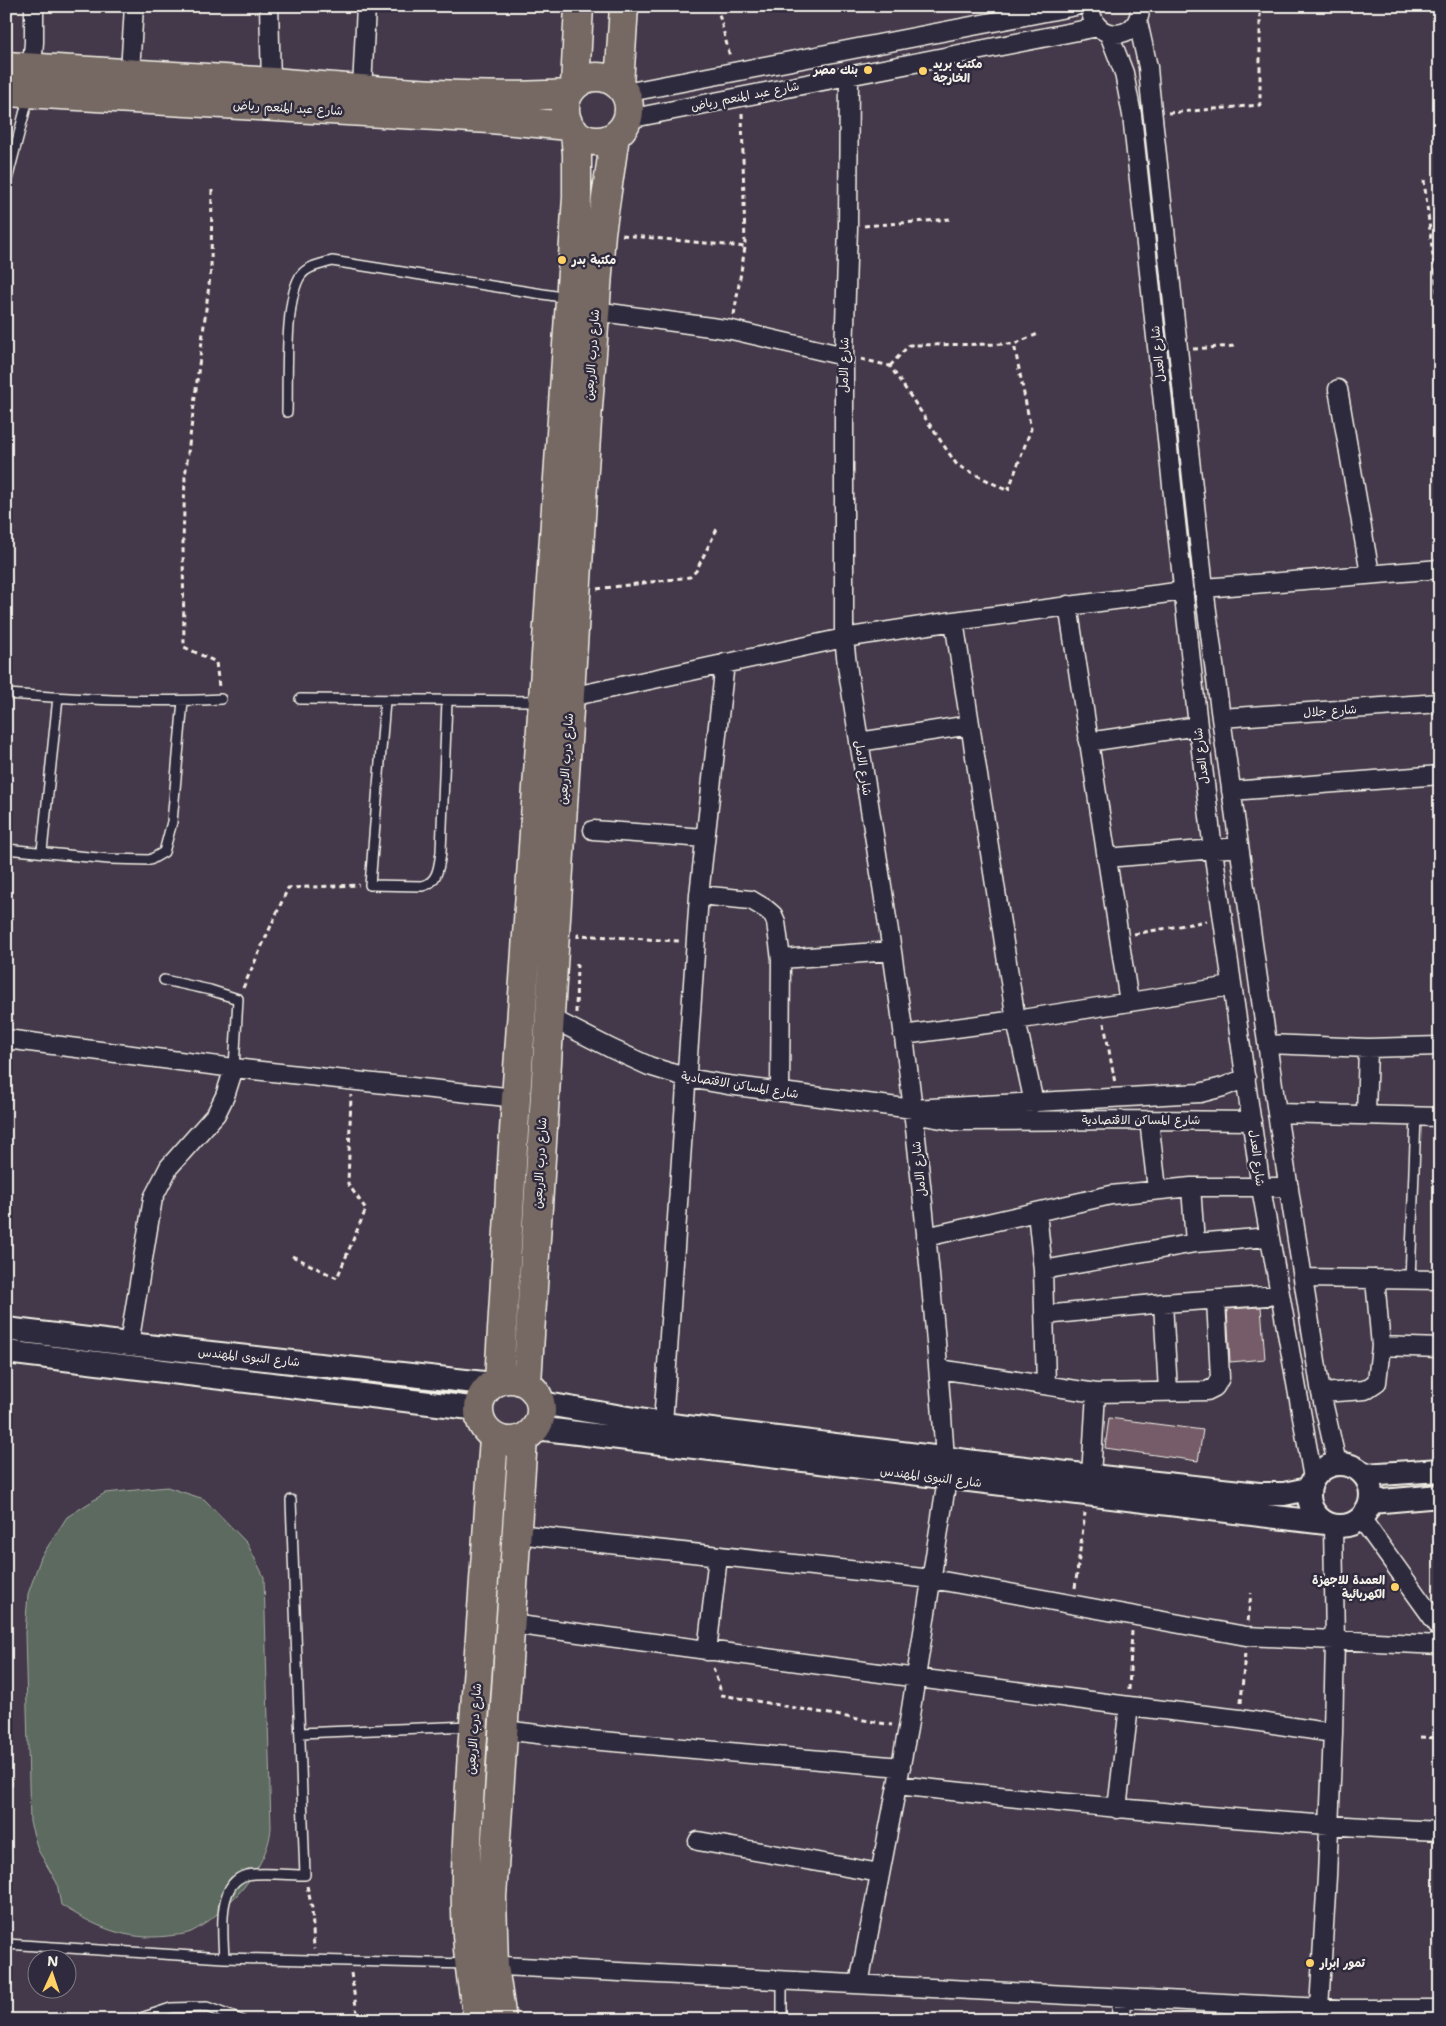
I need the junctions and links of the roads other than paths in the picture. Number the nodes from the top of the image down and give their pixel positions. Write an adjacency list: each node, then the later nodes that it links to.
1 (34, 6): 16 (street)
2 (134, 6): 14 (street)
3 (269, 6): 17 (street)
4 (366, 6): 18 (street)
5 (579, 6): 20 (highway)
6 (624, 6): 19 (highway)
7 (1076, 6): 11 (street, شارع عبد المنعم رياض)
8 (1091, 6): 10 (street, شارع العدل)
9 (1142, 12): 10 (street, شارع عبد المنعم رياض); 33 (street, شارع العدل)
10 (1103, 30): 13 (street, شارع عبد المنعم رياض); 34 (street, شارع العدل)
11 (874, 46): 12 (street, شارع عبد المنعم رياض); 13 (street)
12 (827, 55): 15 (street, شارع الامل); 19 (street, شارع عبد المنعم رياض)
13 (880, 69): 15 (street, شارع عبد المنعم رياض)
14 (130, 72): 16 (highway, شارع عبد المنعم رياض); 17 (highway, شارع عبد المنعم رياض)
15 (841, 77): 21 (street, شارع عبد المنعم رياض); 26 (street, شارع الامل)
16 (19, 80): 22 (highway, شارع عبد المنعم رياض); 23 (lane)
17 (271, 82): 18 (highway, شارع عبد المنعم رياض)
18 (362, 89): 20 (highway, شارع عبد المنعم رياض)
19 (622, 89): 20 (highway); 21 (highway)
20 (572, 90): 22 (highway)
21 (621, 128): 22 (highway); 25 (highway, شارع درب الاربعين)
22 (572, 130): 24 (highway, شارع درب الاربعين)
23 (6, 184)
24 (570, 298): 27 (highway, شارع درب الاربعين); 29 (lane)
25 (595, 312): 26 (street); 27 (highway, شارع درب الاربعين)
26 (844, 356): 37 (street, شارع الامل)
27 (578, 382): 30 (highway, شارع درب الاربعين)
28 (1338, 389): 32 (street)
29 (287, 412)
30 (575, 421): 41 (highway, شارع درب الاربعين); 47 (highway, شارع درب الاربعين)
31 (1440, 570): 32 (street)
32 (1370, 574): 33 (street)
33 (1204, 588): 49 (street, شارع العدل)
34 (1184, 591): 35 (street); 51 (street, شارع العدل)
35 (1068, 606): 36 (street); 53 (street)
36 (954, 621): 37 (street); 50 (street)
37 (844, 638): 38 (street); 52 (street, شارع الامل)
38 (725, 663): 41 (street); 57 (street)
39 (6, 694): 40 (lane)
40 (58, 697): 44 (lane); 61 (lane)
41 (570, 698): 47 (street); 69 (highway, شارع درب الاربعين)
42 (221, 699): 44 (lane)
43 (300, 699): 45 (lane)
44 (183, 701): 61 (lane)
45 (385, 701): 46 (lane); 46 (lane)
46 (447, 701): 47 (lane)
47 (543, 701): 80 (highway, شارع درب الاربعين)
48 (1440, 703): 49 (street, شارع جلال)
49 (1221, 718): 55 (street, شارع العدل)
50 (970, 726): 52 (street); 70 (street)
51 (1198, 726): 53 (street); 60 (street, شارع العدل)
52 (859, 742): 64 (street, شارع الامل)
53 (1088, 742): 62 (street)
54 (1440, 776): 55 (street)
55 (1232, 791): 58 (street, شارع العدل)
56 (593, 830): 57 (street)
57 (705, 838): 63 (street)
58 (1239, 847): 60 (street); 73 (street, شارع العدل)
59 (6, 849): 61 (lane)
60 (1213, 850): 62 (street); 67 (street, شارع العدل)
61 (42, 852)
62 (1106, 858): 68 (street)
63 (699, 895): 65 (street); 77 (street)
64 (892, 951): 65 (street); 71 (street, شارع الامل)
65 (781, 959): 79 (street)
66 (164, 980): 76 (lane)
67 (1231, 986): 68 (street); 78 (street, شارع العدل)
68 (1128, 1002): 70 (street)
69 (549, 1017): 77 (street, شارع المساكن الاقتصادية); 118 (highway, شارع درب الاربعين)
70 (1016, 1020): 71 (street); 81 (street)
71 (903, 1035): 82 (street, شارع الامل)
72 (6, 1039): 76 (street)
73 (1268, 1044): 75 (street); 83 (street, شارع العدل)
74 (1440, 1046): 75 (street)
75 (1368, 1048): 84 (street)
76 (234, 1068): 80 (street); 107 (street)
77 (688, 1078): 79 (street, شارع المساكن الاقتصادية); 119 (street)
78 (1246, 1078): 81 (street, شارع المساكن الاقتصادية); 88 (street, شارع العدل)
79 (780, 1092): 82 (street, شارع المساكن الاقتصادية)
80 (516, 1098): 112 (highway, شارع درب الاربعين)
81 (1034, 1103): 82 (street, شارع المساكن الاقتصادية)
82 (913, 1109): 87 (street, شارع المساكن الاقتصادية); 94 (street, شارع الامل)
83 (1277, 1113): 84 (street); 90 (street, شارع العدل)
84 (1366, 1115): 85 (street)
85 (1416, 1116): 86 (street); 100 (lane)
86 (1440, 1117)
87 (1148, 1120): 88 (street, شارع المساكن الاقتصادية); 92 (street)
88 (1252, 1121): 91 (street, شارع العدل)
89 (1191, 1187): 91 (street); 92 (street); 96 (street)
90 (1289, 1187): 91 (street); 98 (street, شارع العدل)
91 (1261, 1188): 95 (street, شارع العدل)
92 (1157, 1189): 93 (street)
93 (1037, 1212): 94 (street); 97 (street)
94 (926, 1237): 111 (street, شارع الامل)
95 (1269, 1237): 96 (street); 102 (street, شارع العدل)
96 (1195, 1243): 97 (street)
97 (1043, 1270): 105 (street)
98 (1304, 1278): 99 (street); 116 (street, شارع العدل)
99 (1375, 1279): 100 (street); 108 (street)
100 (1410, 1280): 101 (street)
101 (1440, 1280)
102 (1280, 1295): 103 (street); 125 (street, شارع العدل)
103 (1216, 1299): 104 (street); 114 (street)
104 (1163, 1303): 105 (street); 114 (street)
105 (1045, 1315): 113 (street)
106 (6, 1329): 107 (street, شارع النبوى المهندس)
107 (129, 1344): 112 (street, شارع النبوى المهندس)
108 (1381, 1346): 109 (street); 116 (street)
109 (1440, 1348)
110 (6, 1352): 117 (street, شارع النبوى المهندس)
111 (939, 1368): 113 (street); 122 (street, شارع الامل)
112 (496, 1382): 117 (highway); 118 (highway)
113 (1046, 1385): 115 (street)
114 (1168, 1391): 115 (street)
115 (1096, 1393): 126 (street)
116 (1322, 1393): 121 (street, شارع العدل)
117 (479, 1409): 120 (highway)
118 (532, 1413): 119 (street, شارع النبوى المهندس); 120 (highway); 122 (street, شارع النبوى المهندس); 131 (highway, شارع درب الاربعين)
119 (663, 1424): 122 (street, شارع النبوى المهندس)
120 (494, 1437): 141 (highway, شارع درب الاربعين)
121 (1337, 1463): 124 (street); 125 (street)
122 (946, 1468): 126 (street, شارع النبوى المهندس); 133 (street, شارع الامل)
123 (1440, 1470): 124 (street)
124 (1365, 1475): 129 (street)
125 (1311, 1483): 126 (street, شارع النبوى المهندس); 130 (street)
126 (1090, 1486): 130 (street, شارع النبوى المهندس)
127 (1440, 1496): 129 (street)
128 (291, 1500): 143 (lane)
129 (1366, 1510): 130 (street); 135 (street)
130 (1329, 1524): 136 (street)
131 (517, 1534): 132 (street); 134 (highway, شارع درب الاربعين)
132 (718, 1556): 133 (street); 138 (street)
133 (932, 1579): 136 (street); 139 (street, شارع الامل)
134 (511, 1624): 138 (street); 142 (highway, شارع درب الاربعين)
135 (1440, 1628)
136 (1335, 1641): 137 (street); 144 (street)
137 (1440, 1645)
138 (707, 1651): 139 (street)
139 (916, 1678): 140 (street); 145 (street, شارع الامل)
140 (1129, 1706): 144 (street); 147 (street)
141 (474, 1726): 143 (lane); 154 (highway, شارع درب الاربعين)
142 (504, 1730): 145 (street); 154 (highway, شارع درب الاربعين)
143 (300, 1733): 153 (lane)
144 (1333, 1733): 148 (street)
145 (901, 1767): 146 (street, شارع الامل)
146 (897, 1785): 147 (street); 151 (street, شارع الامل)
147 (1116, 1809): 148 (street)
148 (1328, 1826): 149 (street); 158 (street)
149 (1440, 1831)
150 (698, 1842): 151 (street)
151 (880, 1873): 156 (street, شارع الامل)
152 (6, 1944): 153 (lane)
153 (224, 1958): 154 (lane)
154 (482, 1965): 155 (street); 163 (highway, شارع درب الاربعين); 164 (highway, شارع درب الاربعين)
155 (782, 1980): 156 (street); 165 (lane)
156 (859, 1984): 157 (street)
157 (1122, 1998): 158 (street); 166 (street)
158 (1319, 2008): 160 (street)
159 (1440, 2009): 160 (street)
160 (1343, 2014)
161 (135, 2020): 162 (lane)
162 (241, 2020)
163 (478, 2020)
164 (502, 2020)
165 (782, 2020)
166 (1121, 2020)

